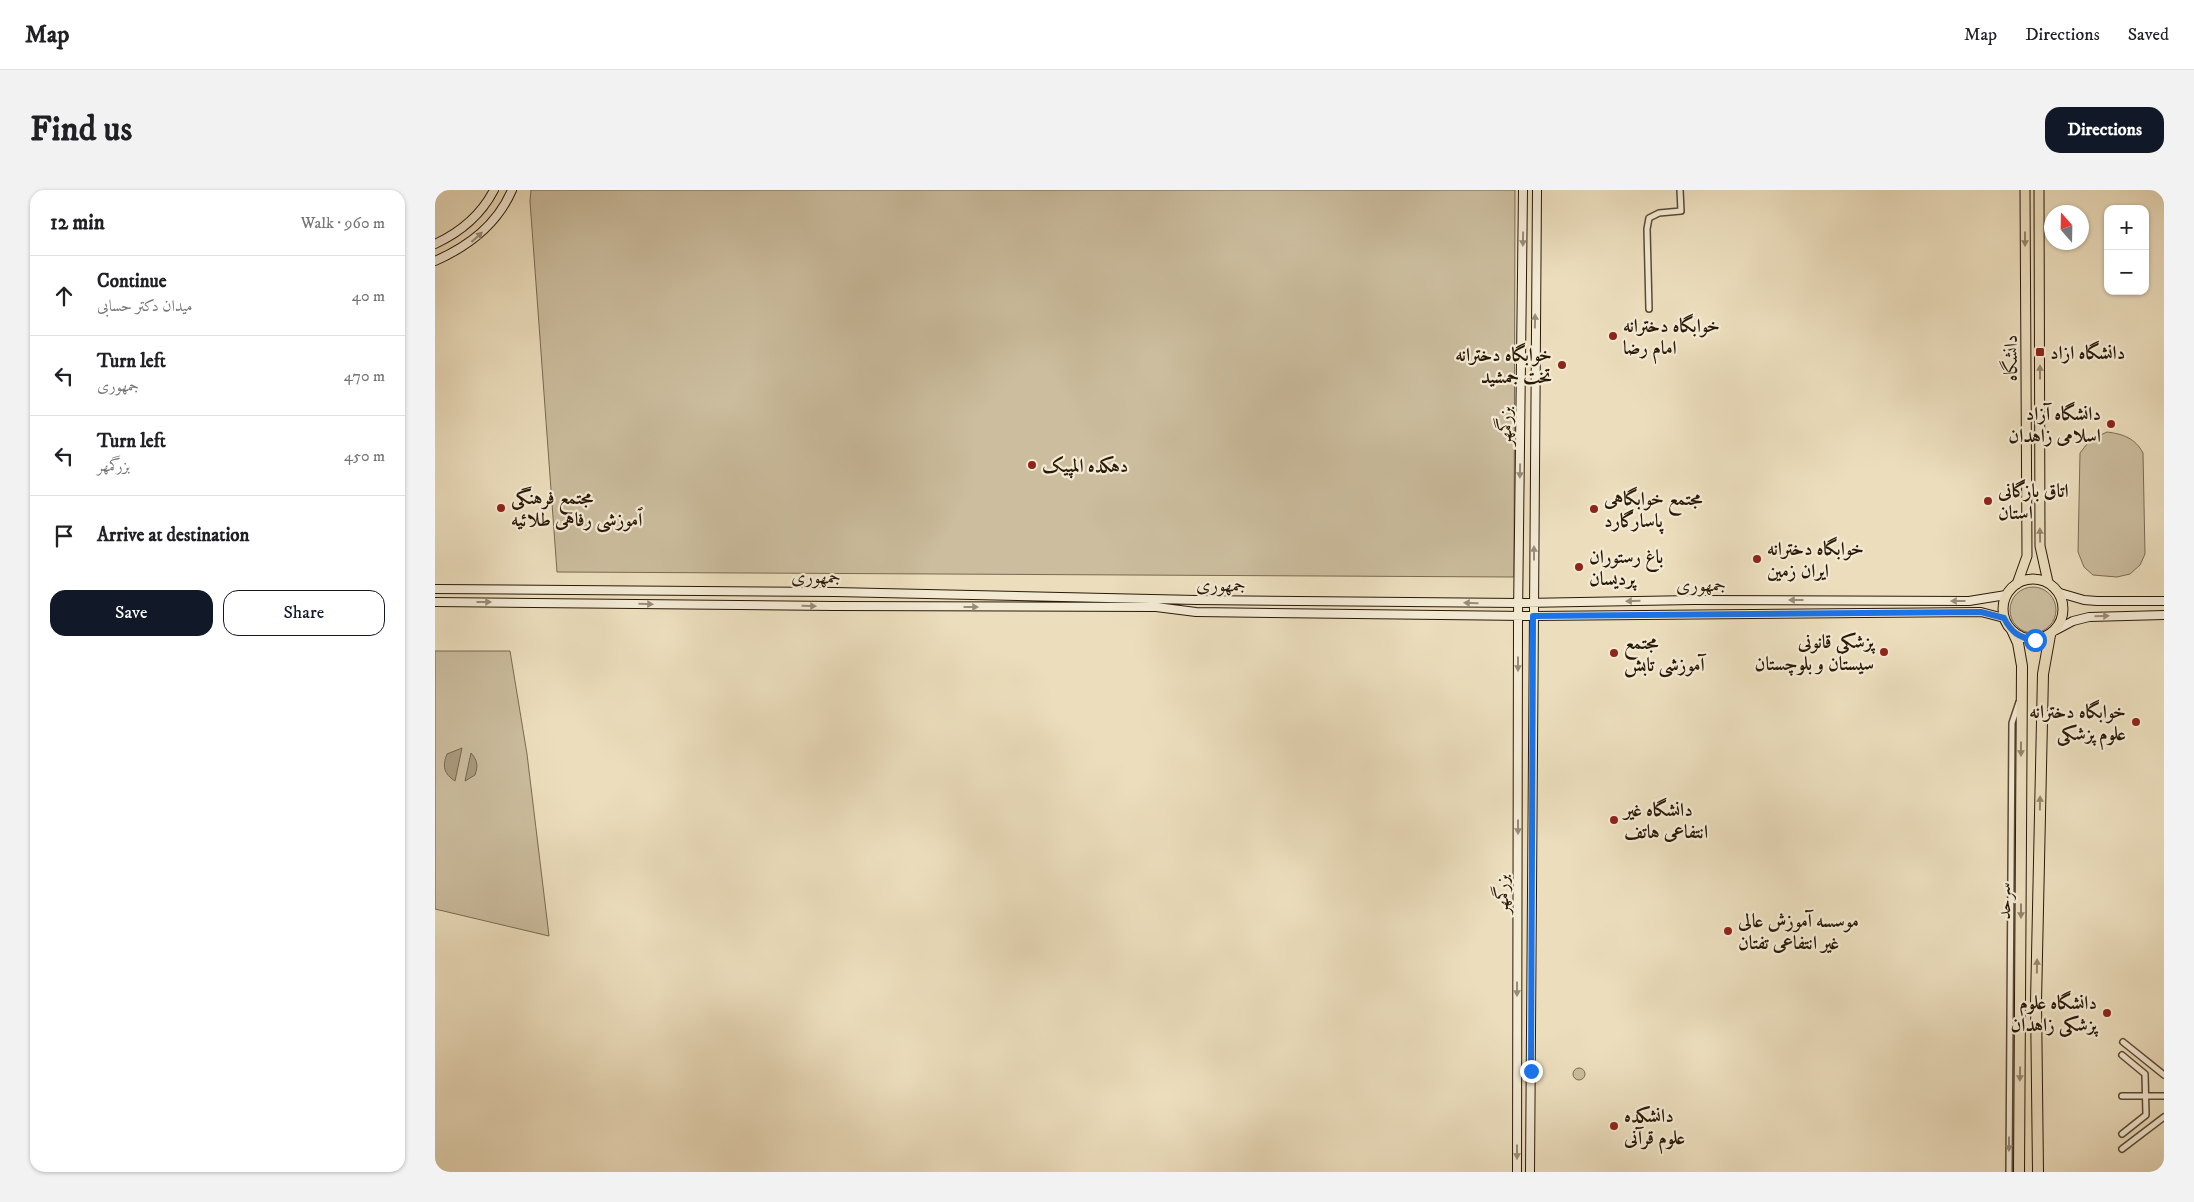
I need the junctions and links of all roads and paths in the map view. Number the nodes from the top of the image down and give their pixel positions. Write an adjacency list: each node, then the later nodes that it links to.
1 (495, 190): 8 (main road)
2 (513, 190): 9 (main road, one-way to 2)
3 (1680, 190): 10 (street)
4 (2025, 190): 14 (main road, دانشگاه, one-way to 14)
5 (2039, 190): 13 (main road, دانشگاه, one-way to 5)
6 (1523, 193): 7 (main road); 11 (main road, بزرگمهر, one-way to 11)
7 (1537, 193): 12 (main road, بزرگمهر, one-way to 7)
8 (435, 244)
9 (435, 261)
10 (1649, 309)
11 (1521, 360): 12 (main road); 24 (main road, بزرگمهر, one-way to 24)
12 (1535, 360): 23 (main road, بزرگمهر, one-way to 12)
13 (2048, 582): 14 (main road); 17 (main road)
14 (2017, 584): 18 (main road)
15 (435, 589): 16 (main road, جمهوری)
16 (835, 592): 19 (main road, جمهوری); 25 (main road)
17 (2059, 593): 21 (main road); 33 (main road)
18 (2006, 595): 20 (main road, جمهوری, one-way to 20); 31 (main road)
19 (1197, 600): 24 (main road, جمهوری, one-way to 19); 26 (main road)
20 (1693, 600): 23 (main road, جمهوری, one-way to 23); 27 (main road)
21 (2164, 601)
22 (435, 602): 25 (main road, جمهوری, one-way to 25)
23 (1534, 602): 24 (main road, جمهوری); 30 (main road, بزرگمهر)
24 (1519, 603): 29 (main road, بزرگمهر)
25 (834, 606): 26 (main road, جمهوری, one-way to 26)
26 (1196, 612): 29 (main road, جمهوری)
27 (1692, 614): 30 (main road, جمهوری); 31 (main road, جمهوری)
28 (2164, 615): 33 (main road, one-way to 28)
29 (1518, 616): 30 (main road, جمهوری); 35 (main road, بزرگمهر, one-way to 35)
30 (1533, 616): 36 (main road, بزرگمهر)
31 (2004, 618): 32 (main road)
32 (2013, 632): 33 (main road); 34 (highway, سرحد)
33 (2053, 633): 50 (highway, سرحد, one-way to 33)
34 (2021, 694): 48 (street, one-way to 48); 49 (highway, سرحد, one-way to 49)
35 (1518, 769): 36 (main road); 46 (main road, بزرگمهر, one-way to 46)
36 (1533, 769): 47 (main road, بزرگمهر)
37 (2123, 1042): 39 (street)
38 (2123, 1055): 41 (street)
39 (2164, 1074)
40 (2122, 1096): 41 (street)
41 (2146, 1096): 42 (street); 44 (street)
42 (2164, 1096)
43 (2164, 1116): 45 (street)
44 (2122, 1134)
45 (2122, 1149)
46 (1517, 1172)
47 (1530, 1172)
48 (2009, 1172)
49 (2019, 1172)
50 (2038, 1172)

